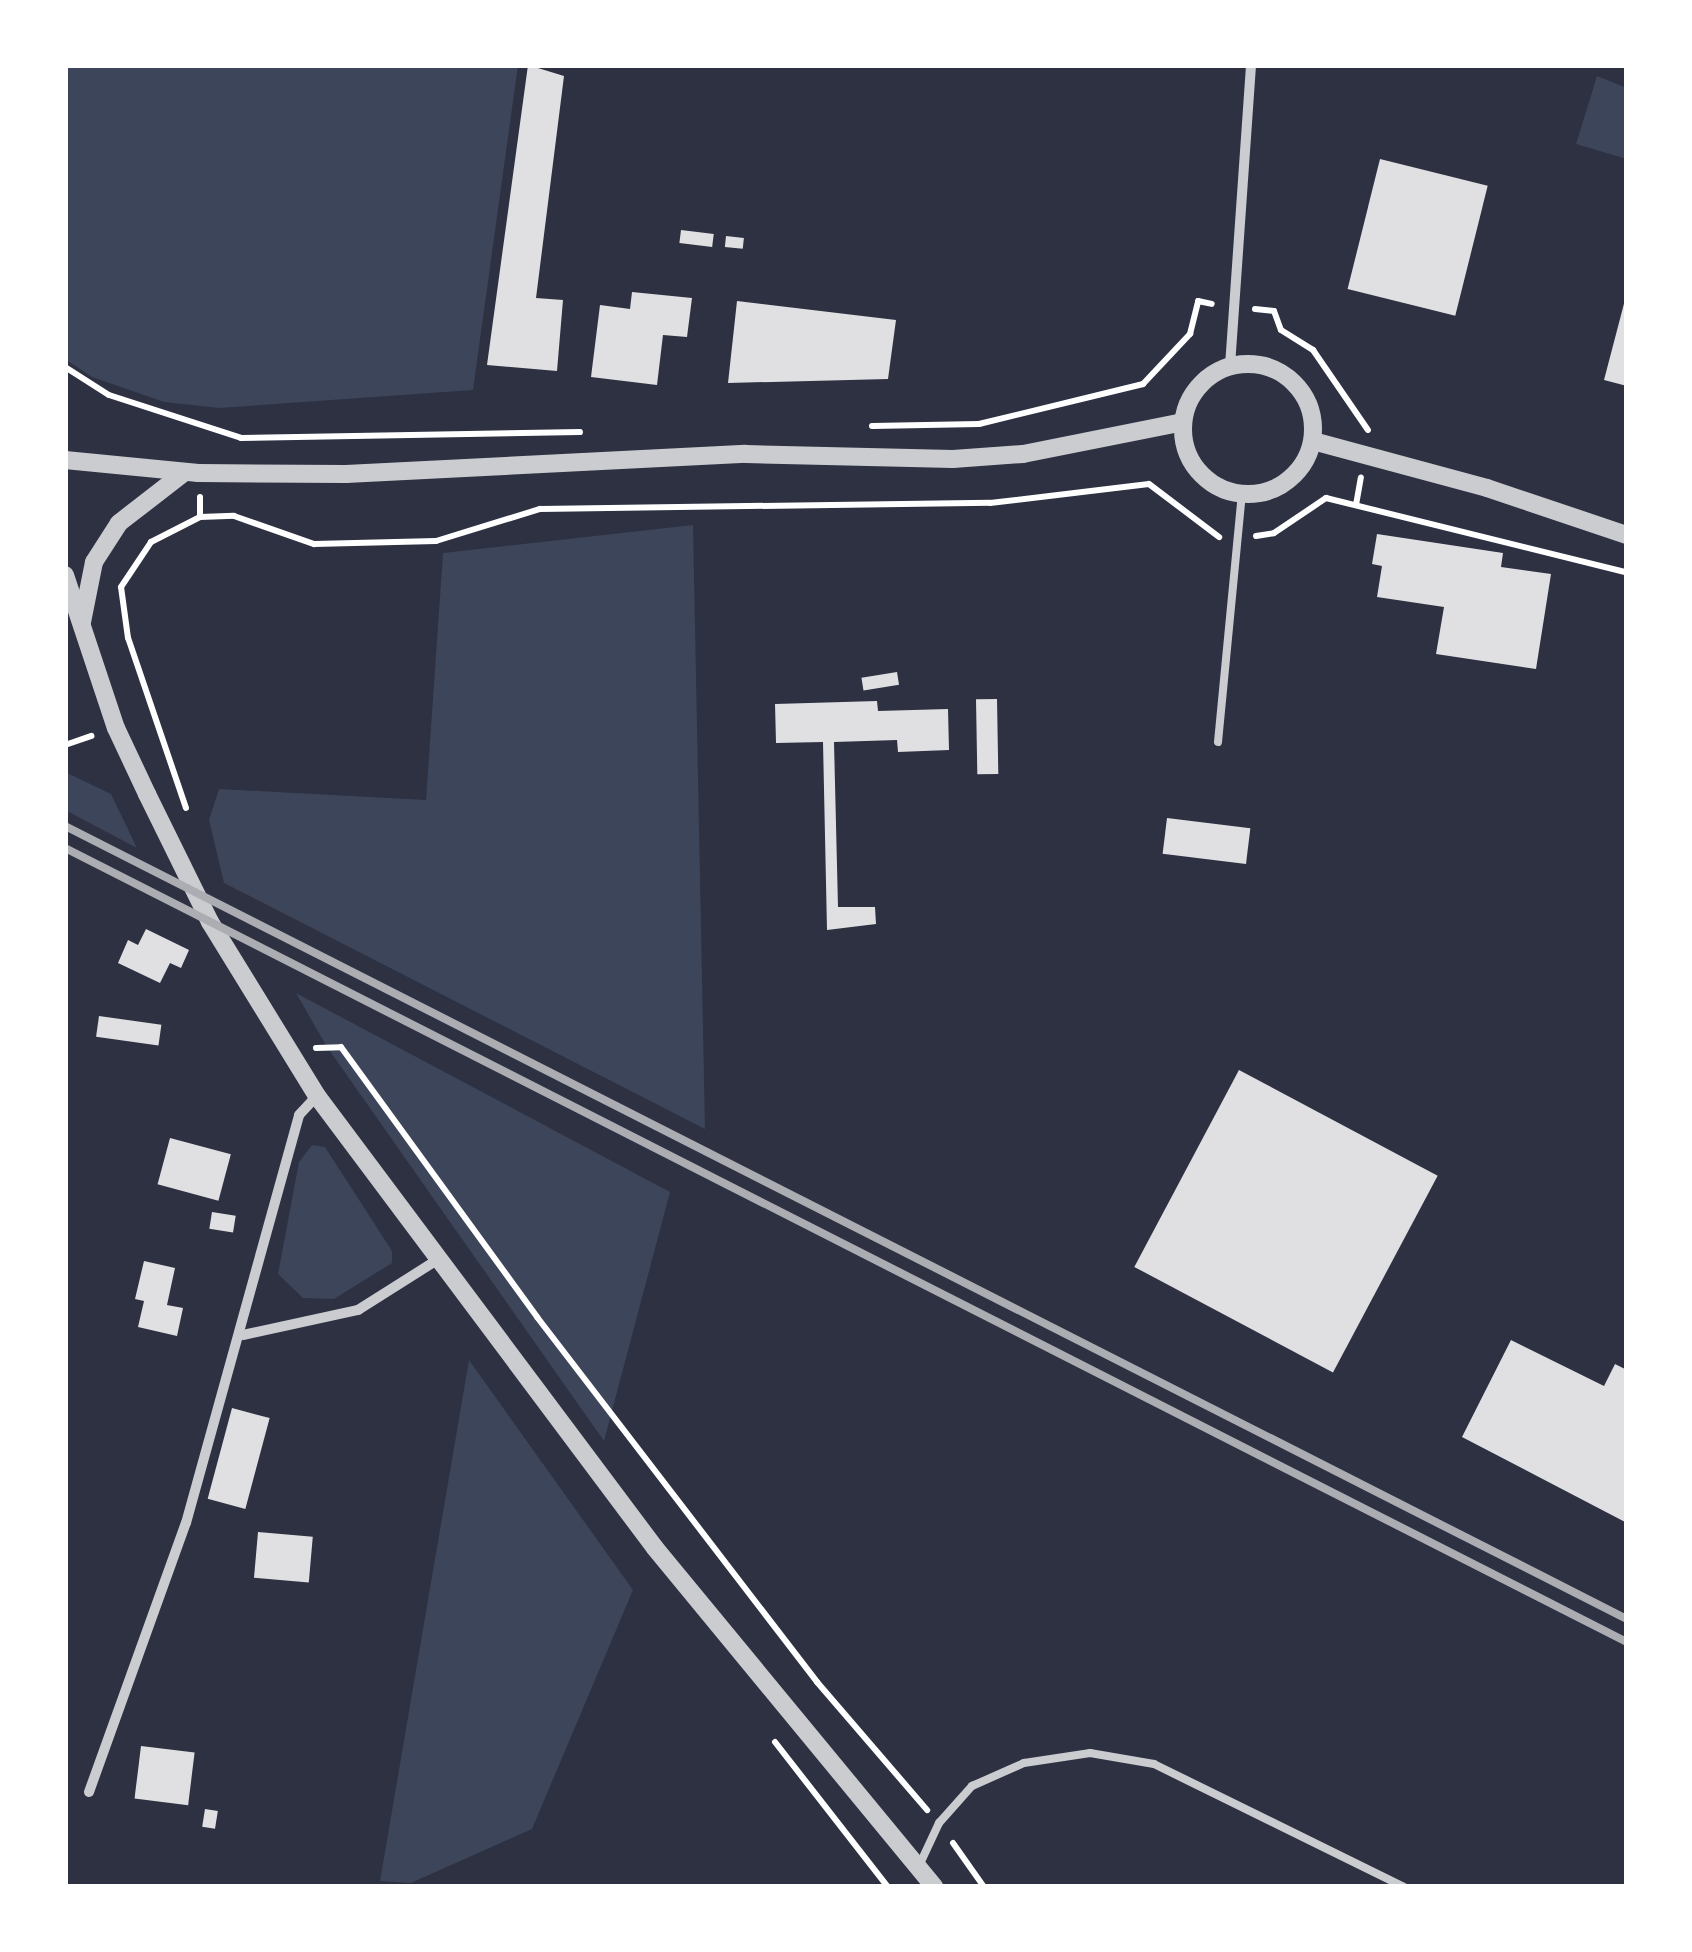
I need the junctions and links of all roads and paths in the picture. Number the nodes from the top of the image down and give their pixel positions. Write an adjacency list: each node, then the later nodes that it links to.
1 (1251, 65): 2 (street)
2 (1234, 308): 4 (street); 6 (path); 9 (path)
3 (65, 366): 7 (path)
4 (1230, 366): 5 (street); 8 (street)
5 (1183, 422): 11 (street); 12 (street)
6 (859, 426)
7 (600, 431)
8 (1313, 441): 9 (street); 12 (street)
9 (1365, 455): 13 (path); 15 (street)
10 (65, 460): 11 (street)
11 (192, 473): 14 (path); 19 (street)
12 (1242, 494): 16 (lane)
13 (1356, 506): 16 (path); 17 (path)
14 (200, 518): 16 (path); 21 (path)
15 (1627, 536)
16 (1238, 539): 20 (lane)
17 (1625, 572)
18 (65, 575): 19 (street)
19 (81, 627): 21 (street)
20 (1218, 742)
21 (174, 847): 22 (street)
22 (294, 1057): 23 (street); 27 (path)
23 (317, 1096): 24 (street); 25 (street)
24 (437, 1260): 25 (street); 28 (street)
25 (243, 1335): 26 (street)
26 (89, 1792)
27 (939, 1823): 28 (lane); 30 (path); 31 (lane)
28 (918, 1868): 29 (street)
29 (934, 1887)
30 (984, 1887)
31 (1404, 1887)

